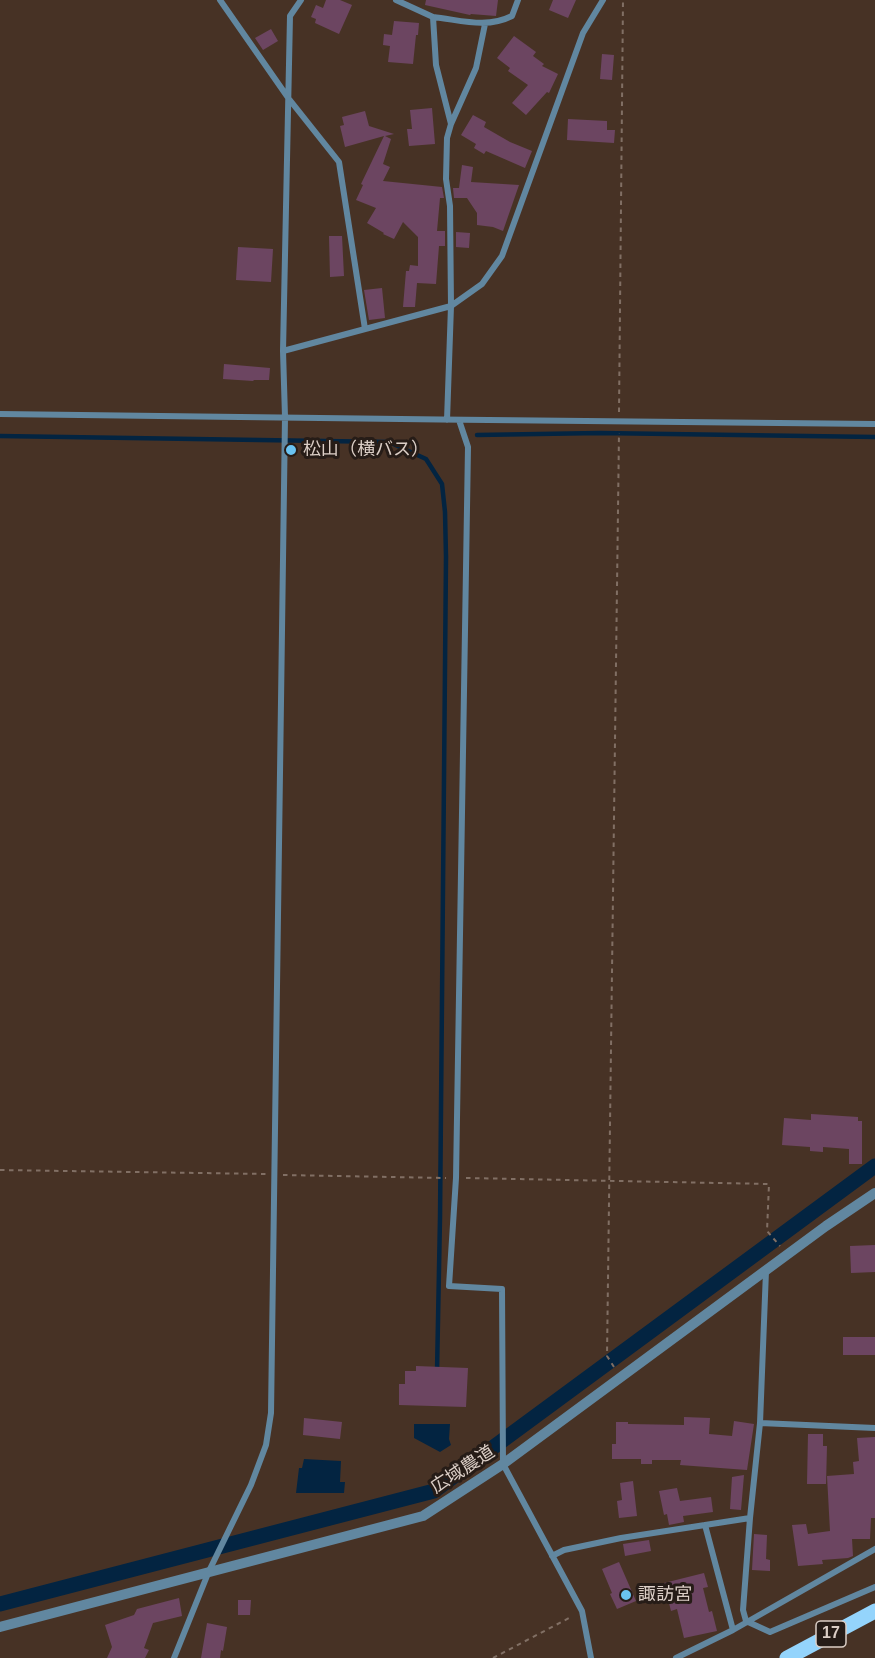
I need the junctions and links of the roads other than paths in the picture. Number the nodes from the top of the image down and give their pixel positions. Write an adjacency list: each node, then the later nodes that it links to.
1 (220, 0): 8 (street)
2 (301, 0): 8 (street)
3 (396, 0): 6 (street)
4 (518, 0): 7 (street)
5 (603, 0): 10 (street)
6 (433, 17): 7 (street); 9 (street)
7 (485, 24): 9 (street)
8 (289, 99): 11 (street); 12 (street)
9 (451, 124): 10 (street)
10 (451, 306): 11 (street); 15 (street)
11 (365, 329): 12 (street)
12 (283, 351): 14 (street)
13 (0, 414): 14 (street)
14 (285, 417): 15 (street); 27 (street)
15 (447, 420): 16 (street)
16 (459, 420): 17 (street); 22 (street)
17 (875, 424)
18 (875, 1194): 19 (street, 広域農道)
19 (766, 1271): 20 (street); 22 (street, 広域農道)
20 (760, 1424): 21 (street); 23 (street)
21 (875, 1428)
22 (503, 1464): 26 (street); 27 (street, 広域農道)
23 (750, 1518): 24 (street); 30 (street)
24 (705, 1525): 26 (street); 32 (street)
25 (875, 1549): 30 (street)
26 (552, 1557): 34 (street)
27 (209, 1571): 31 (street, 広域農道); 33 (street)
28 (875, 1587): 30 (street)
29 (875, 1611): 36 (main road, 17)
30 (746, 1621): 32 (street)
31 (0, 1628)
32 (733, 1630): 35 (street)
33 (174, 1658)
34 (591, 1658)
35 (676, 1658)
36 (787, 1658)

